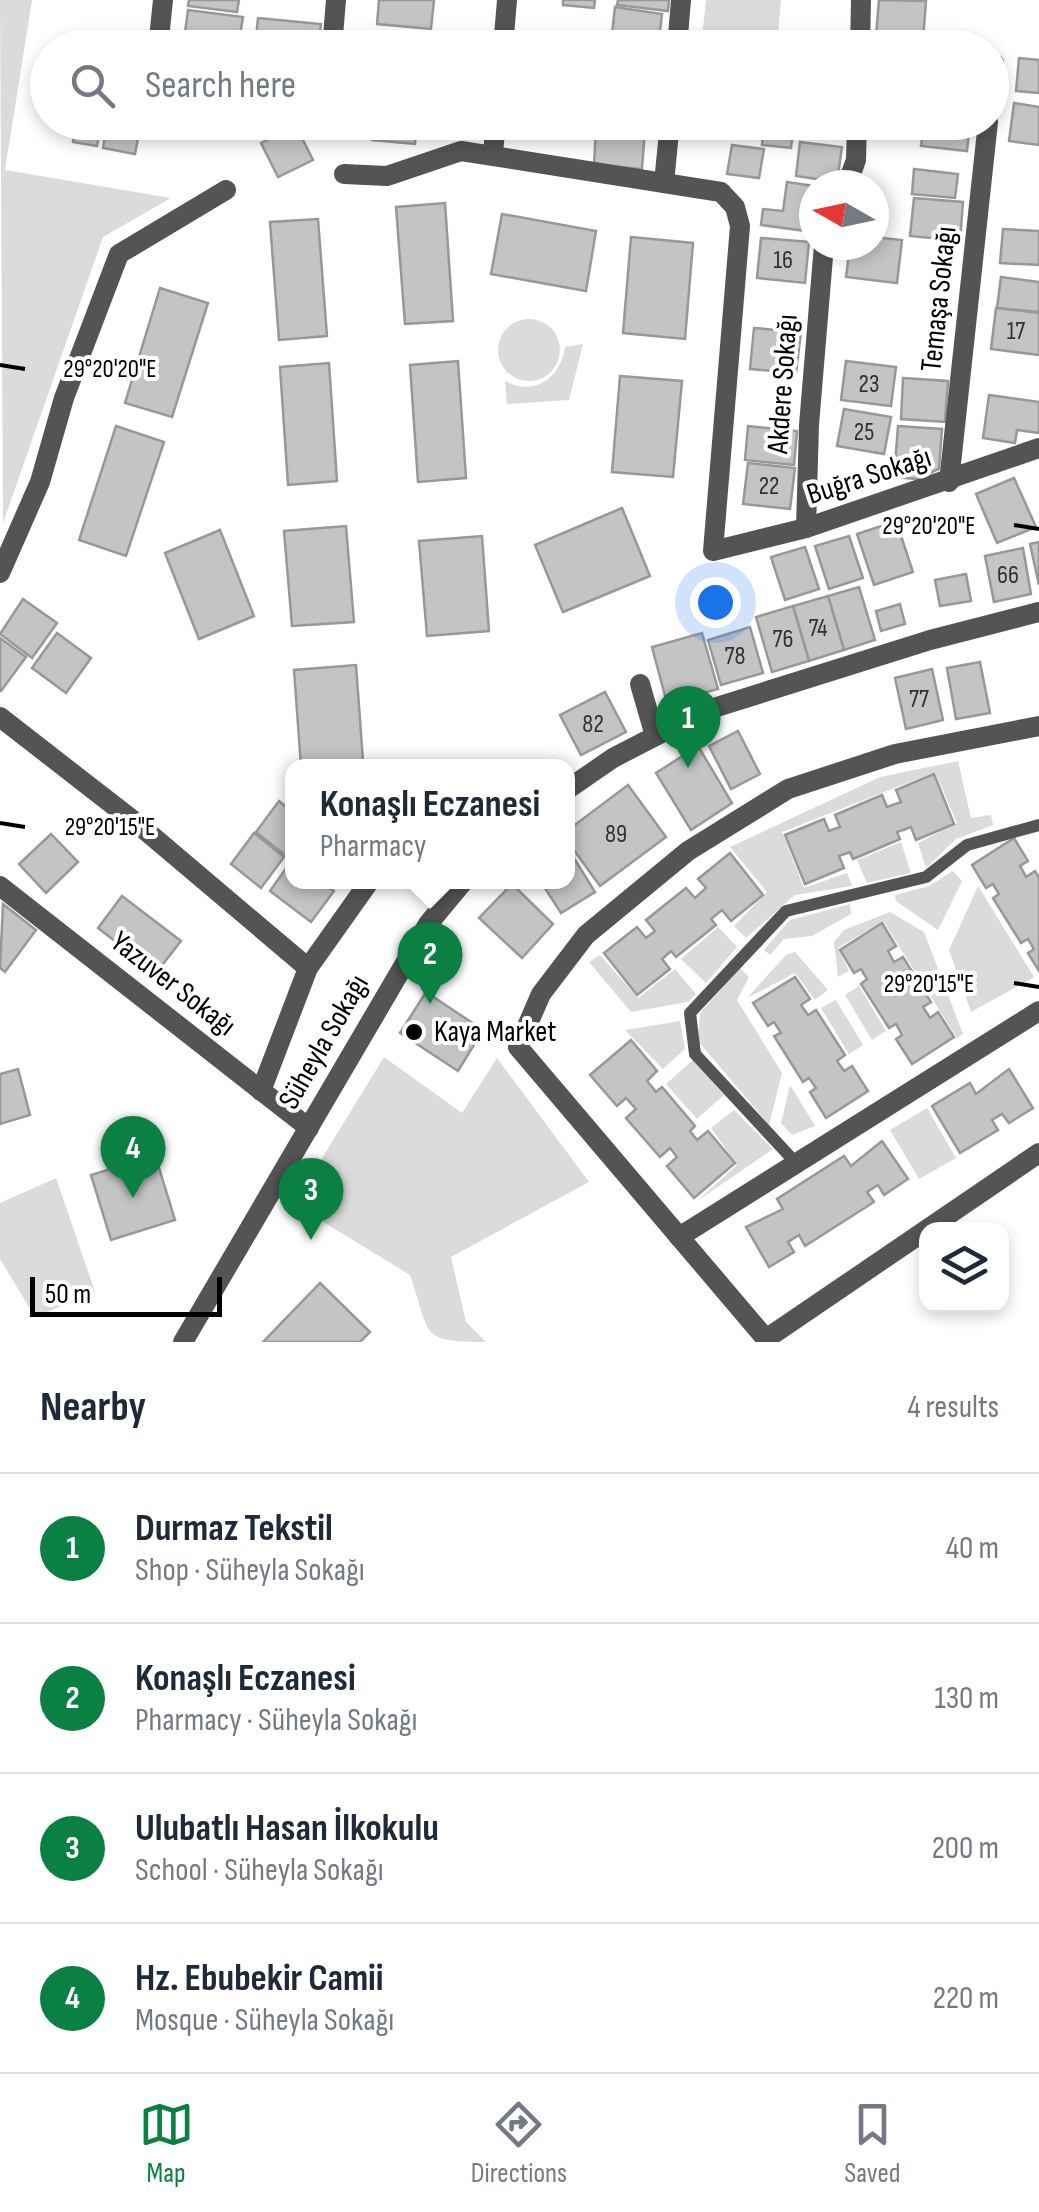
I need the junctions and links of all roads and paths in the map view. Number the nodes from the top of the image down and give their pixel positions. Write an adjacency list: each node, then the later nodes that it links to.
1 (162, 0): 6 (street)
2 (336, 0): 7 (street)
3 (507, 0): 8 (street)
4 (681, 0): 9 (street)
5 (861, 0): 10 (street)
6 (160, 30)
7 (334, 30)
8 (504, 30)
9 (678, 30)
10 (860, 30)
11 (494, 140): 15 (street)
12 (668, 140): 18 (street)
13 (857, 140): 16 (street)
14 (986, 140): 22 (street, Temaşa Sokağı)
15 (493, 153): 17 (street); 18 (street)
16 (852, 170)
17 (344, 174)
18 (664, 183): 23 (street, Buğra Sokağı)
19 (226, 190): 24 (street)
20 (823, 260): 23 (street, Akdere Sokağı)
21 (1039, 448): 22 (street, Buğra Sokağı)
22 (949, 482): 23 (street, Buğra Sokağı)
23 (806, 528)
24 (0, 573)
25 (1039, 612): 29 (street)
26 (640, 684): 29 (street)
27 (0, 717): 35 (street)
28 (1039, 726): 41 (street)
29 (656, 736): 30 (street)
30 (575, 785)
31 (1039, 825): 40 (lane)
32 (0, 886): 37 (street, Yazuver Sokağı)
33 (364, 889): 35 (street)
34 (458, 889): 38 (street, Süheyla Sokağı)
35 (308, 968): 37 (street)
36 (1039, 1011): 40 (street)
37 (261, 1091): 38 (street, Yazuver Sokağı)
38 (309, 1128): 42 (street, Süheyla Sokağı)
39 (1039, 1153): 41 (street)
40 (796, 1163): 41 (street)
41 (680, 1237)
42 (183, 1342)

